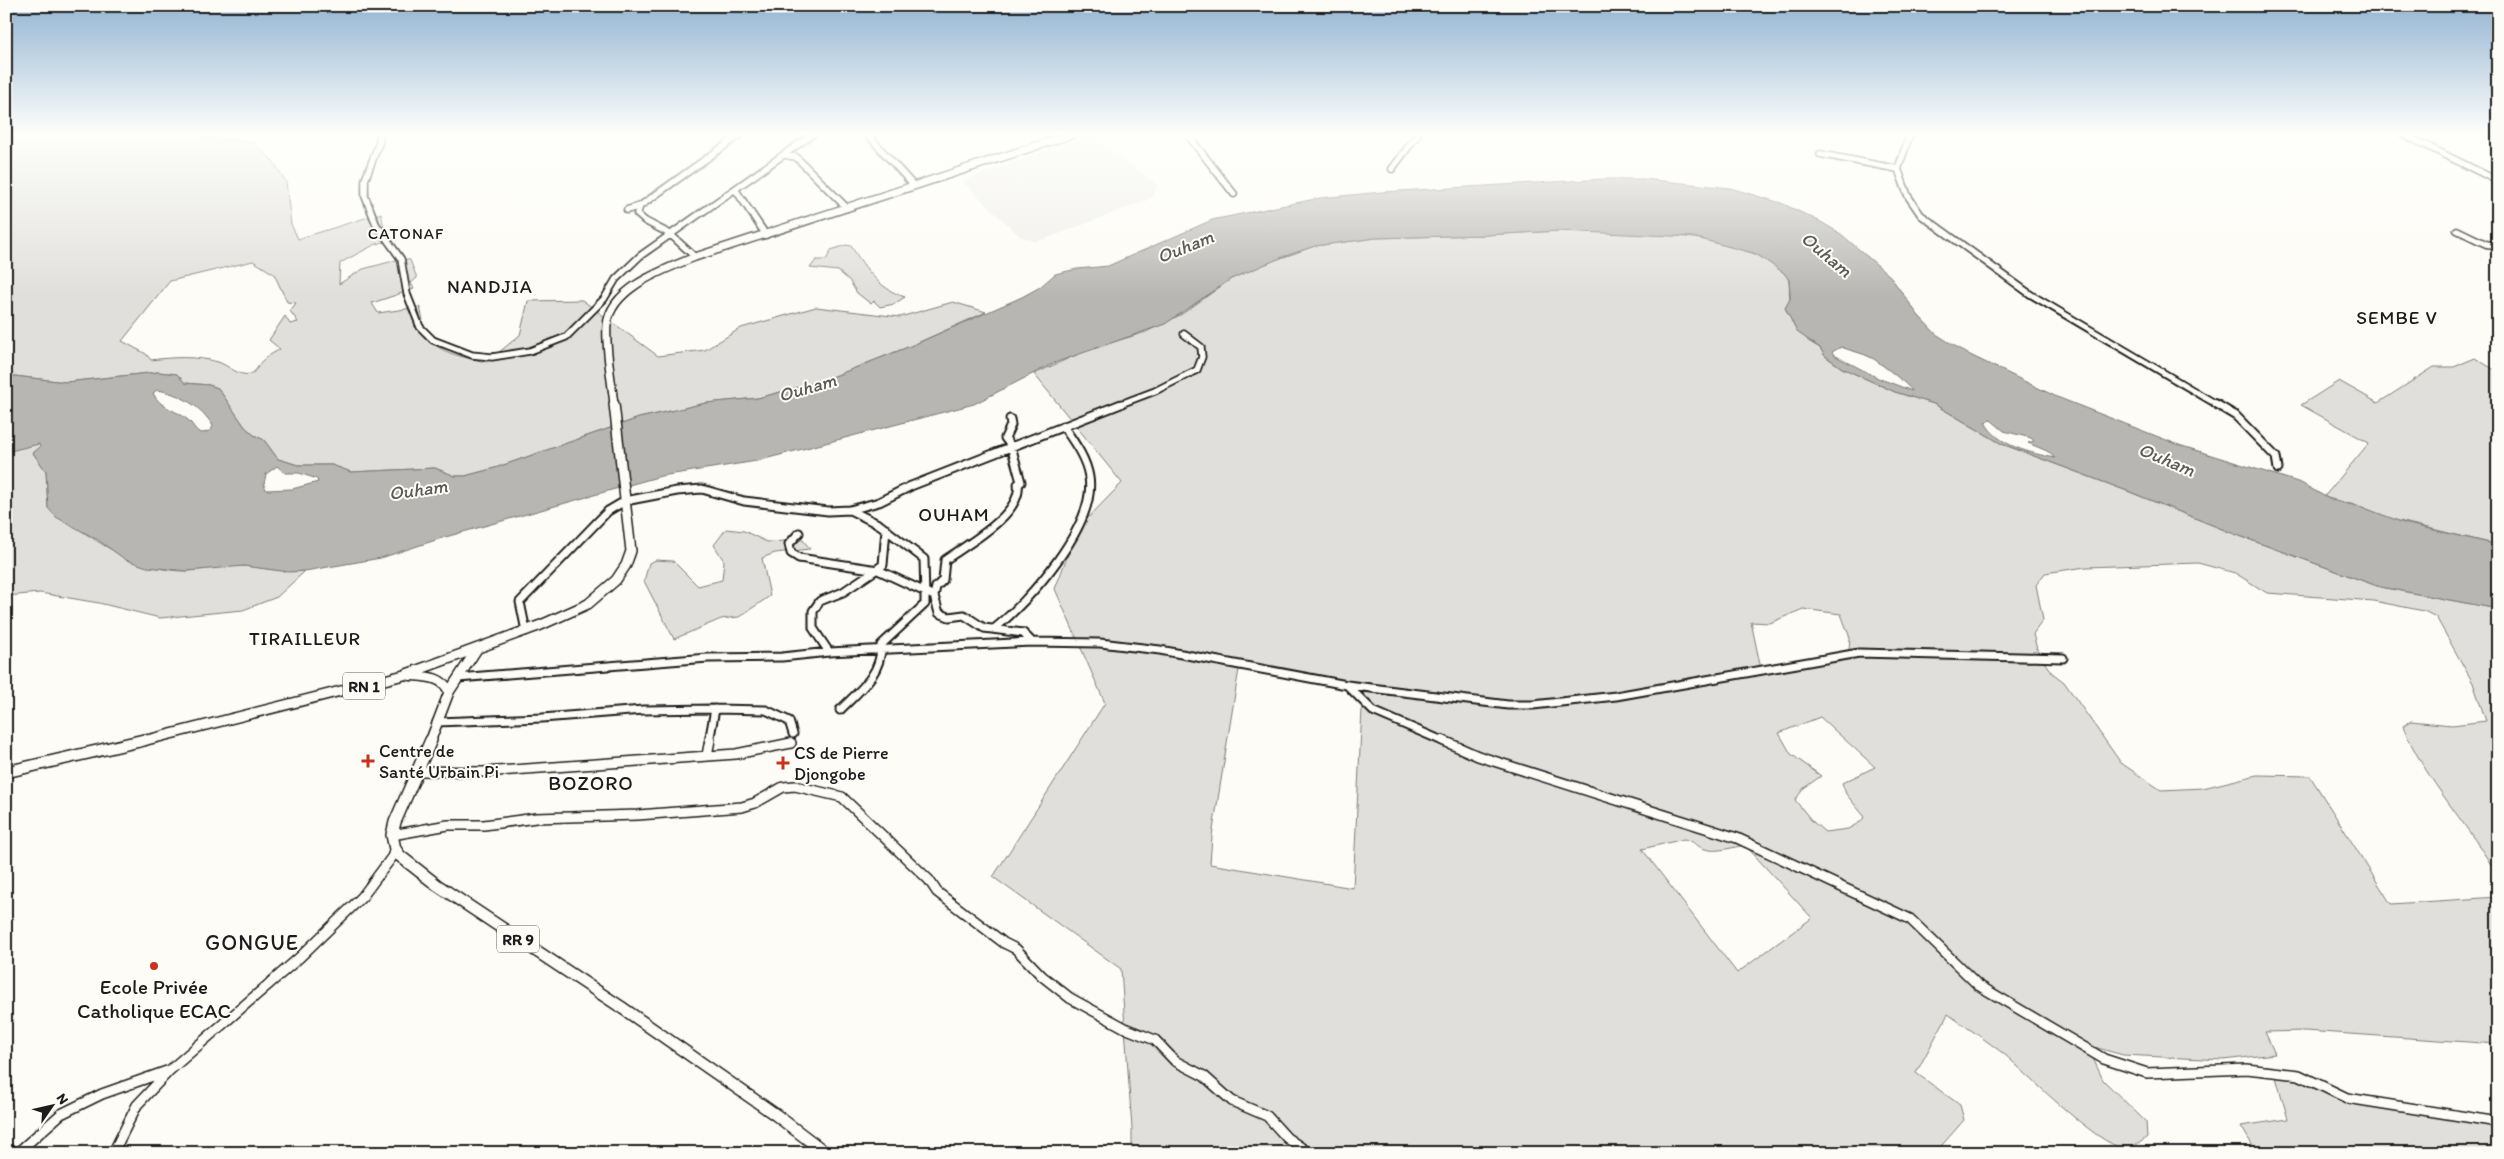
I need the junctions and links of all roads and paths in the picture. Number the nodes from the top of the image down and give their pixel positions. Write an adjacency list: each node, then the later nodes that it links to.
1 (365, 188): 17 (street)
2 (665, 188): 9 (street)
3 (827, 188): 10 (street)
4 (908, 188): 10 (main road)
5 (1229, 188): 8 (street)
6 (1905, 188): 23 (street)
7 (735, 189): 13 (street); 14 (street)
8 (1234, 194)
9 (640, 206): 11 (street); 11 (street)
10 (847, 208): 14 (main road)
11 (637, 214): 13 (street)
12 (2457, 230): 15 (street)
13 (670, 234): 16 (street); 17 (street)
14 (766, 235): 16 (main road)
15 (2498, 246)
16 (695, 257): 18 (main road)
17 (604, 299): 18 (street)
18 (615, 303): 24 (main road, RN 1)
19 (1184, 334): 21 (street)
20 (1010, 419): 22 (street)
21 (1063, 426): 22 (street); 30 (street)
22 (1012, 446): 25 (street); 29 (street)
23 (2278, 468)
24 (624, 497): 25 (street); 31 (street); 31 (main road, RN 1)
25 (850, 510): 26 (street)
26 (886, 529): 28 (street); 29 (street)
27 (799, 533): 28 (street)
28 (878, 570): 29 (street); 35 (street)
29 (930, 594): 30 (street); 34 (street)
30 (994, 629): 32 (street)
31 (526, 631): 33 (main road, RN 1)
32 (1032, 642): 34 (street); 39 (street)
33 (477, 649): 37 (main road, RN 1); 38 (main road)
34 (882, 650): 35 (street); 42 (street)
35 (829, 652): 38 (street)
36 (2063, 658): 39 (street)
37 (404, 675): 40 (main road); 48 (main road, RN 1)
38 (458, 678): 40 (main road)
39 (1347, 685): 52 (street)
40 (449, 692): 43 (main road)
41 (715, 709): 43 (street); 44 (street); 46 (street)
42 (840, 710)
43 (437, 722): 47 (main road)
44 (793, 734)
45 (791, 743): 46 (street)
46 (707, 755): 47 (street)
47 (419, 771): 49 (main road)
48 (6, 772)
49 (392, 835): 50 (main road); 56 (street)
50 (395, 849): 51 (street); 55 (main road, RR 9)
51 (170, 1070): 53 (street); 54 (street)
52 (2498, 1122)
53 (17, 1153)
54 (114, 1153)
55 (826, 1153)
56 (1309, 1153)

